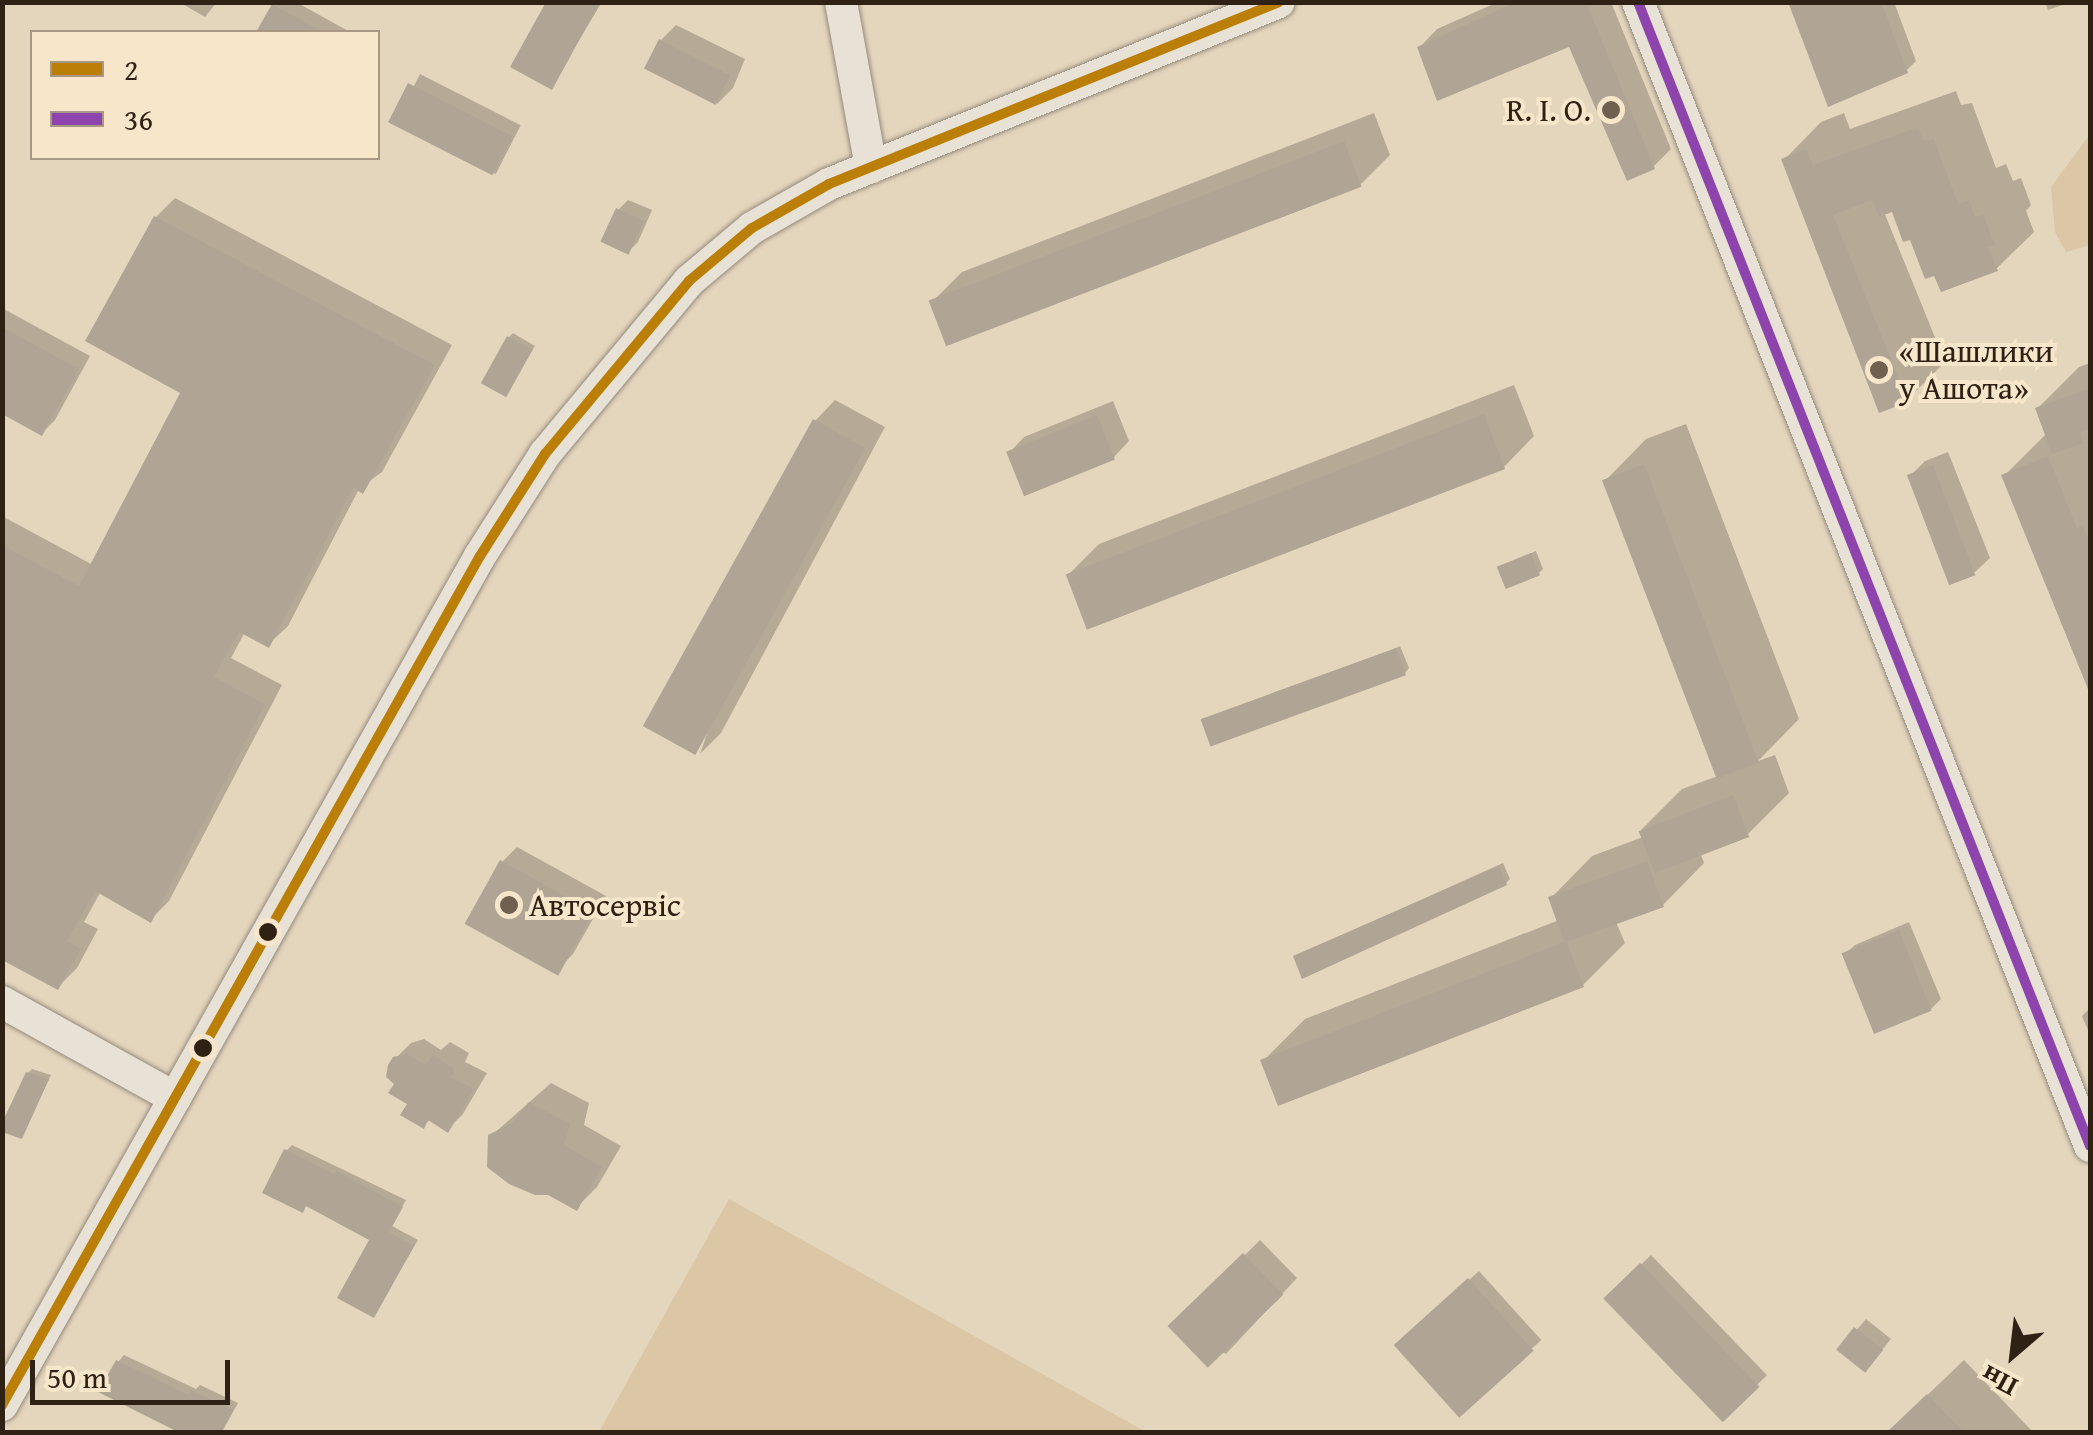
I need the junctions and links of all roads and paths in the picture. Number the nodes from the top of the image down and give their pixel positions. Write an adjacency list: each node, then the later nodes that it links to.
1 (841, 2): 4 (street)
2 (1279, 2): 4 (street)
3 (1638, 2): 7 (street)
4 (871, 166): 6 (street)
5 (2, 1002): 6 (street)
6 (175, 1098): 8 (street)
7 (2090, 1146)
8 (2, 1405)

